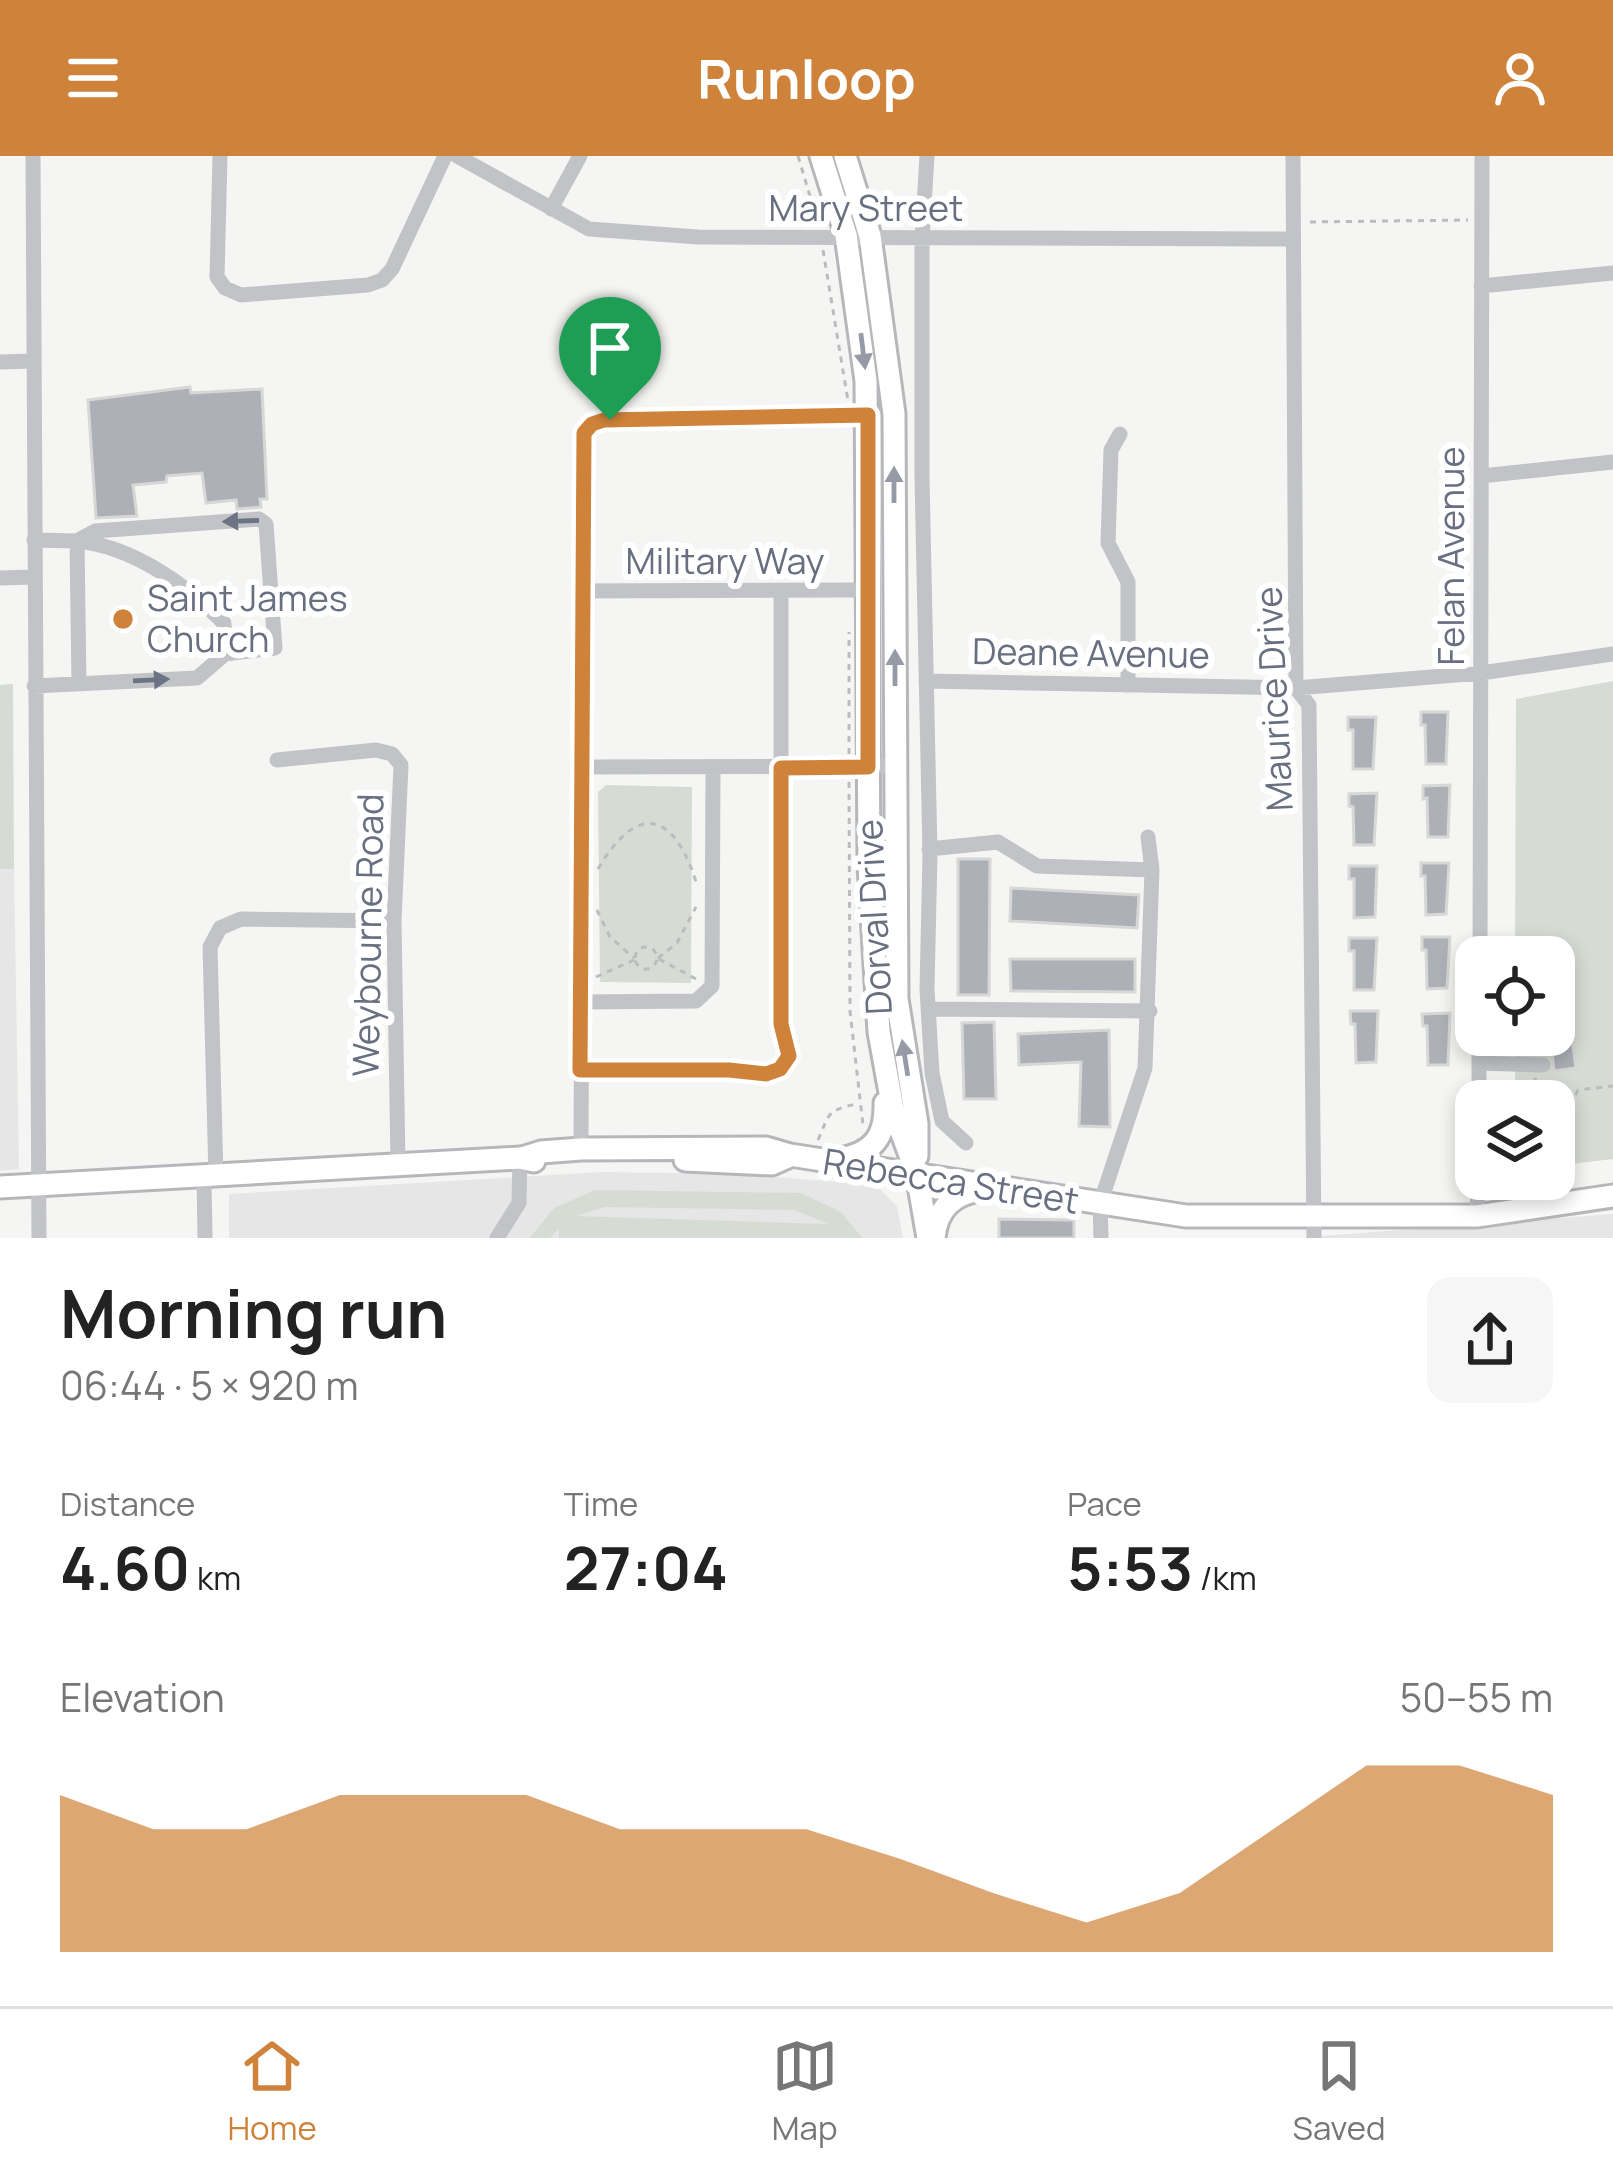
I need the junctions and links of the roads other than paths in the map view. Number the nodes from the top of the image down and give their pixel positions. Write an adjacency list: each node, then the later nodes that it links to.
1 (33, 156): 18 (street)
2 (220, 156): 3 (street)
3 (445, 156)
4 (458, 156): 11 (street, Mary Street)
5 (580, 156): 11 (street)
6 (821, 156): 12 (main road, Dorval Drive)
7 (845, 156): 13 (main road, Dorval Drive)
8 (927, 156): 14 (street)
9 (1293, 156): 15 (street, Maurice Drive)
10 (1482, 156): 17 (street, Felan Avenue)
11 (550, 208): 12 (street, Mary Street)
12 (846, 235): 13 (street, Mary Street); 20 (main road, Dorval Drive, one-way to 20)
13 (870, 236): 14 (street, Mary Street); 40 (main road, Dorval Drive, one-way to 13)
14 (922, 239): 15 (street, Mary Street); 34 (street)
15 (1293, 239): 38 (street, Maurice Drive)
16 (1613, 273): 17 (street)
17 (1481, 286): 23 (street, Felan Avenue)
18 (33, 361): 19 (street); 24 (street)
19 (0, 362)
20 (858, 409): 28 (main road, Dorval Drive); 29 (street)
21 (1120, 434): 37 (street)
22 (1613, 462): 23 (street)
23 (1481, 476): 33 (street, Felan Avenue)
24 (34, 540): 25 (street); 26 (street)
25 (77, 541): 31 (street); 31 (street, one-way to 25); 35 (street)
26 (33, 577): 27 (street); 36 (street)
27 (0, 578)
28 (869, 590): 30 (street, Military Way); 42 (main road, Dorval Drive)
29 (581, 591): 30 (street, Military Way); 41 (street)
30 (782, 592): 44 (street)
31 (225, 654): 35 (street, one-way to 31)
32 (1613, 654): 33 (street, Deane Avenue)
33 (1481, 674): 38 (street, Deane Avenue); 49 (street, Felan Avenue)
34 (926, 681): 37 (street, Deane Avenue); 46 (street)
35 (79, 684): 36 (street)
36 (34, 686): 67 (street)
37 (1128, 686): 38 (street, Deane Avenue)
38 (1296, 688): 74 (street, Maurice Drive)
39 (278, 760): 48 (street, Weybourne Road)
40 (895, 766): 42 (street); 65 (main road, Dorval Drive, one-way to 40)
41 (580, 767): 43 (street); 50 (street)
42 (855, 767): 44 (street); 57 (main road, Dorval Drive)
43 (713, 768): 44 (street); 50 (street)
44 (781, 768): 56 (street)
45 (1148, 837): 47 (street)
46 (929, 849): 47 (street); 51 (street)
47 (1152, 870): 52 (street)
48 (394, 921): 64 (street, Weybourne Road); 66 (street)
49 (1480, 936)
50 (581, 1002): 56 (street)
51 (928, 1009): 52 (street); 59 (street)
52 (1150, 1011): 72 (street)
53 (1479, 1056): 54 (street)
54 (1479, 1063): 55 (street); 58 (street)
55 (1538, 1065)
56 (580, 1070): 60 (street)
57 (885, 1073): 61 (main road); 65 (main road, Dorval Drive)
58 (1479, 1080)
59 (966, 1143)
60 (581, 1149): 62 (main road, Rebecca Street); 63 (main road, Rebecca Street)
61 (821, 1152): 62 (main road, Rebecca Street); 65 (main road, Rebecca Street)
62 (790, 1155): 63 (main road, Rebecca Street)
63 (521, 1158): 64 (main road, Rebecca Street); 77 (street)
64 (398, 1164): 66 (main road, Rebecca Street)
65 (917, 1174): 69 (main road, Rebecca Street); 78 (main road, Dorval Drive)
66 (210, 1177): 67 (main road, Rebecca Street); 76 (street)
67 (38, 1185): 68 (main road, Rebecca Street); 75 (street)
68 (0, 1186)
69 (999, 1186): 72 (main road, Rebecca Street); 78 (main road)
70 (1613, 1196): 73 (main road, Rebecca Street)
71 (1477, 1200): 73 (street)
72 (1100, 1204): 74 (main road, Rebecca Street); 79 (street)
73 (1477, 1216): 74 (main road, Rebecca Street)
74 (1314, 1228)
75 (39, 1238)
76 (206, 1238)
77 (497, 1238)
78 (931, 1238)
79 (1101, 1238)

